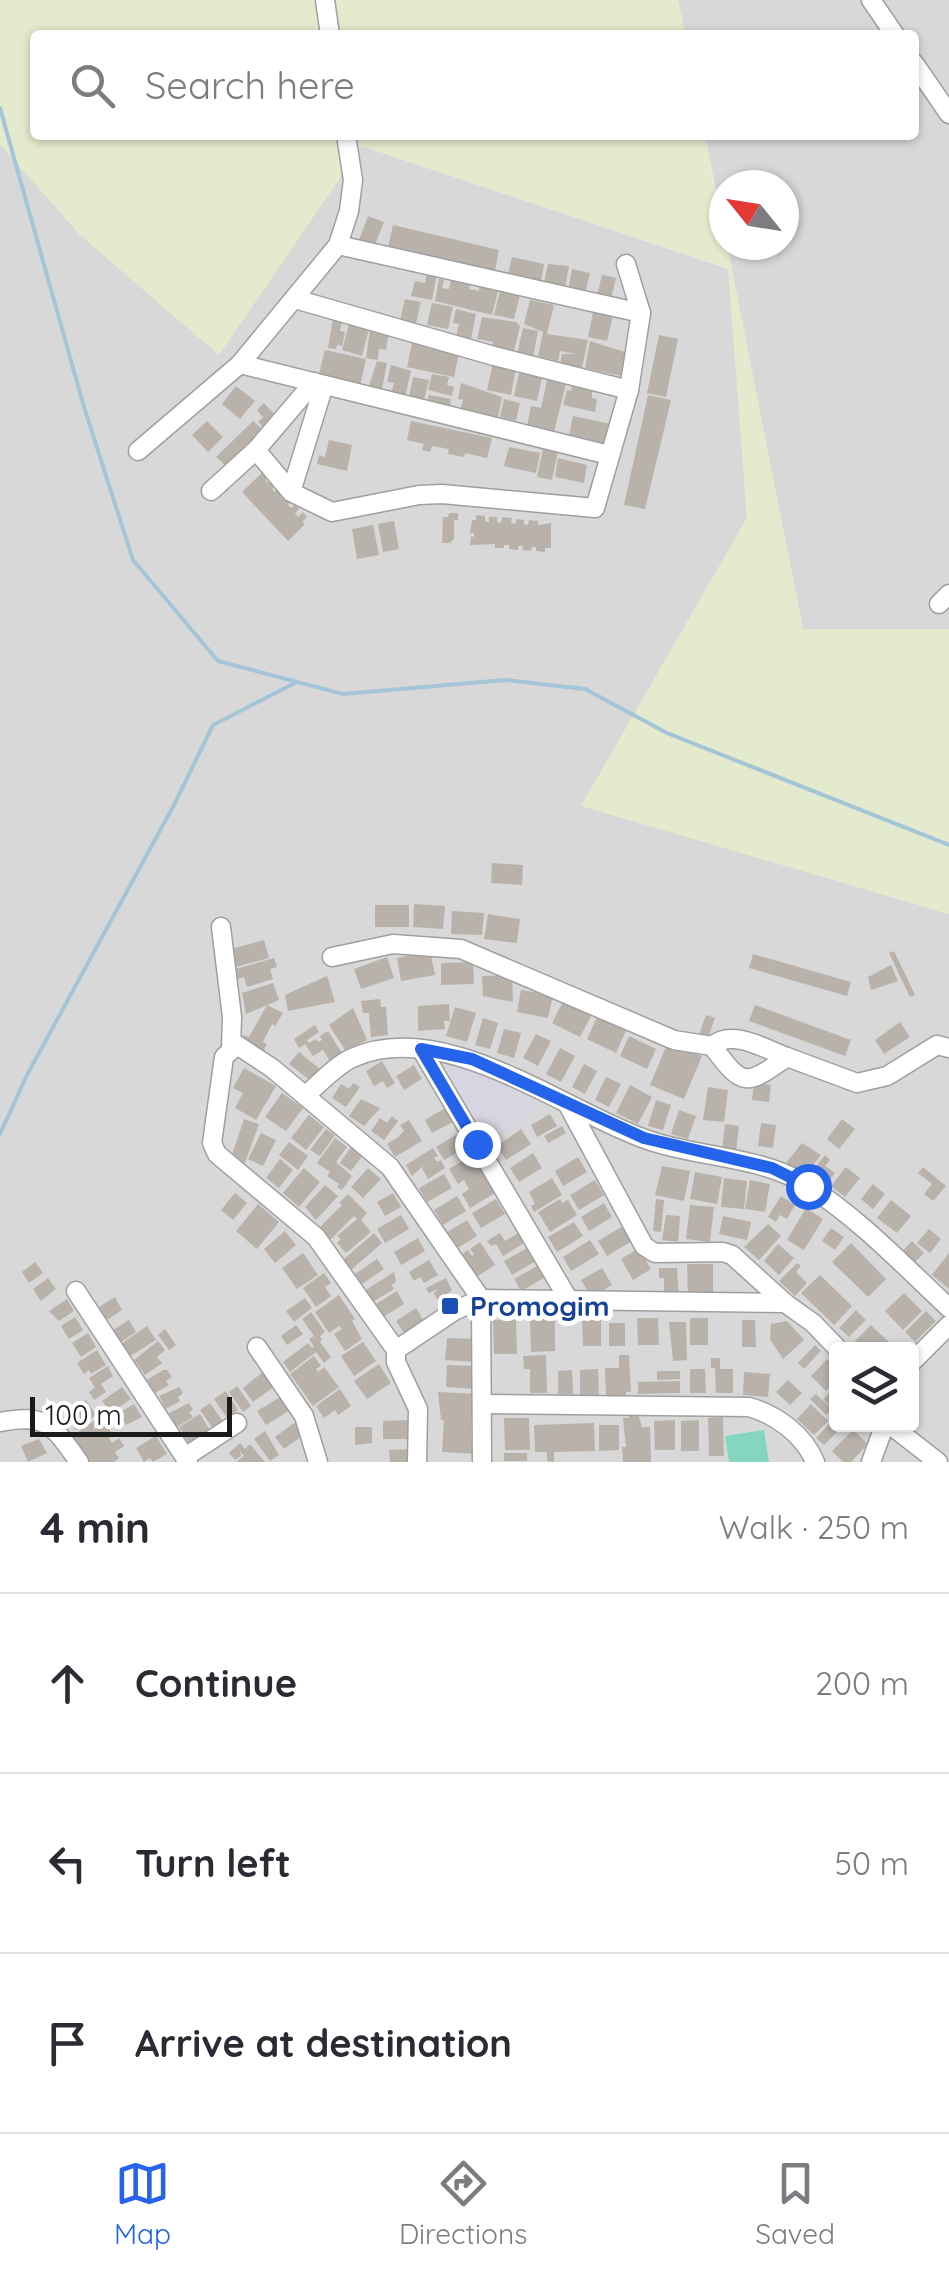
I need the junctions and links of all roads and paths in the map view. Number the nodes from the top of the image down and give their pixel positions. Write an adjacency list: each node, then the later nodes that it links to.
1 (325, 0): 3 (street)
2 (870, 0): 4 (street)
3 (329, 30)
4 (891, 30)
5 (919, 70): 6 (street)
6 (949, 114)
7 (347, 140): 8 (street)
8 (338, 245): 10 (street); 11 (street)
9 (626, 264): 11 (street)
10 (296, 299): 12 (street); 14 (street)
11 (640, 314): 14 (street)
12 (240, 364): 13 (street); 15 (street)
13 (319, 384): 16 (street); 17 (street); 19 (street)
14 (629, 390): 17 (street)
15 (138, 450)
16 (256, 450): 18 (street); 19 (street)
17 (609, 455): 19 (street)
18 (211, 491)
19 (291, 492)
20 (221, 927): 24 (street)
21 (332, 957): 23 (street)
22 (947, 1042): 26 (street)
23 (712, 1046): 26 (street); 26 (street)
24 (231, 1048): 27 (street); 37 (street)
25 (421, 1049): 27 (street); 28 (street); 31 (street)
26 (786, 1057)
27 (306, 1096): 30 (street)
28 (568, 1105): 32 (street); 33 (street)
29 (76, 1291): 44 (street)
30 (481, 1299): 31 (street); 37 (street); 39 (street)
31 (570, 1302): 32 (street)
32 (785, 1304): 35 (street)
33 (949, 1308)
34 (949, 1325): 38 (street)
35 (832, 1342)
36 (257, 1347): 46 (street)
37 (396, 1350): 47 (street)
38 (919, 1355)
39 (482, 1404): 48 (street); 49 (street)
40 (0, 1422): 45 (street)
41 (237, 1423): 44 (street)
42 (883, 1432): 50 (street)
43 (898, 1432): 51 (street)
44 (186, 1460)
45 (78, 1462)
46 (318, 1462)
47 (417, 1462)
48 (482, 1462)
49 (816, 1462)
50 (870, 1462)
51 (938, 1462)

